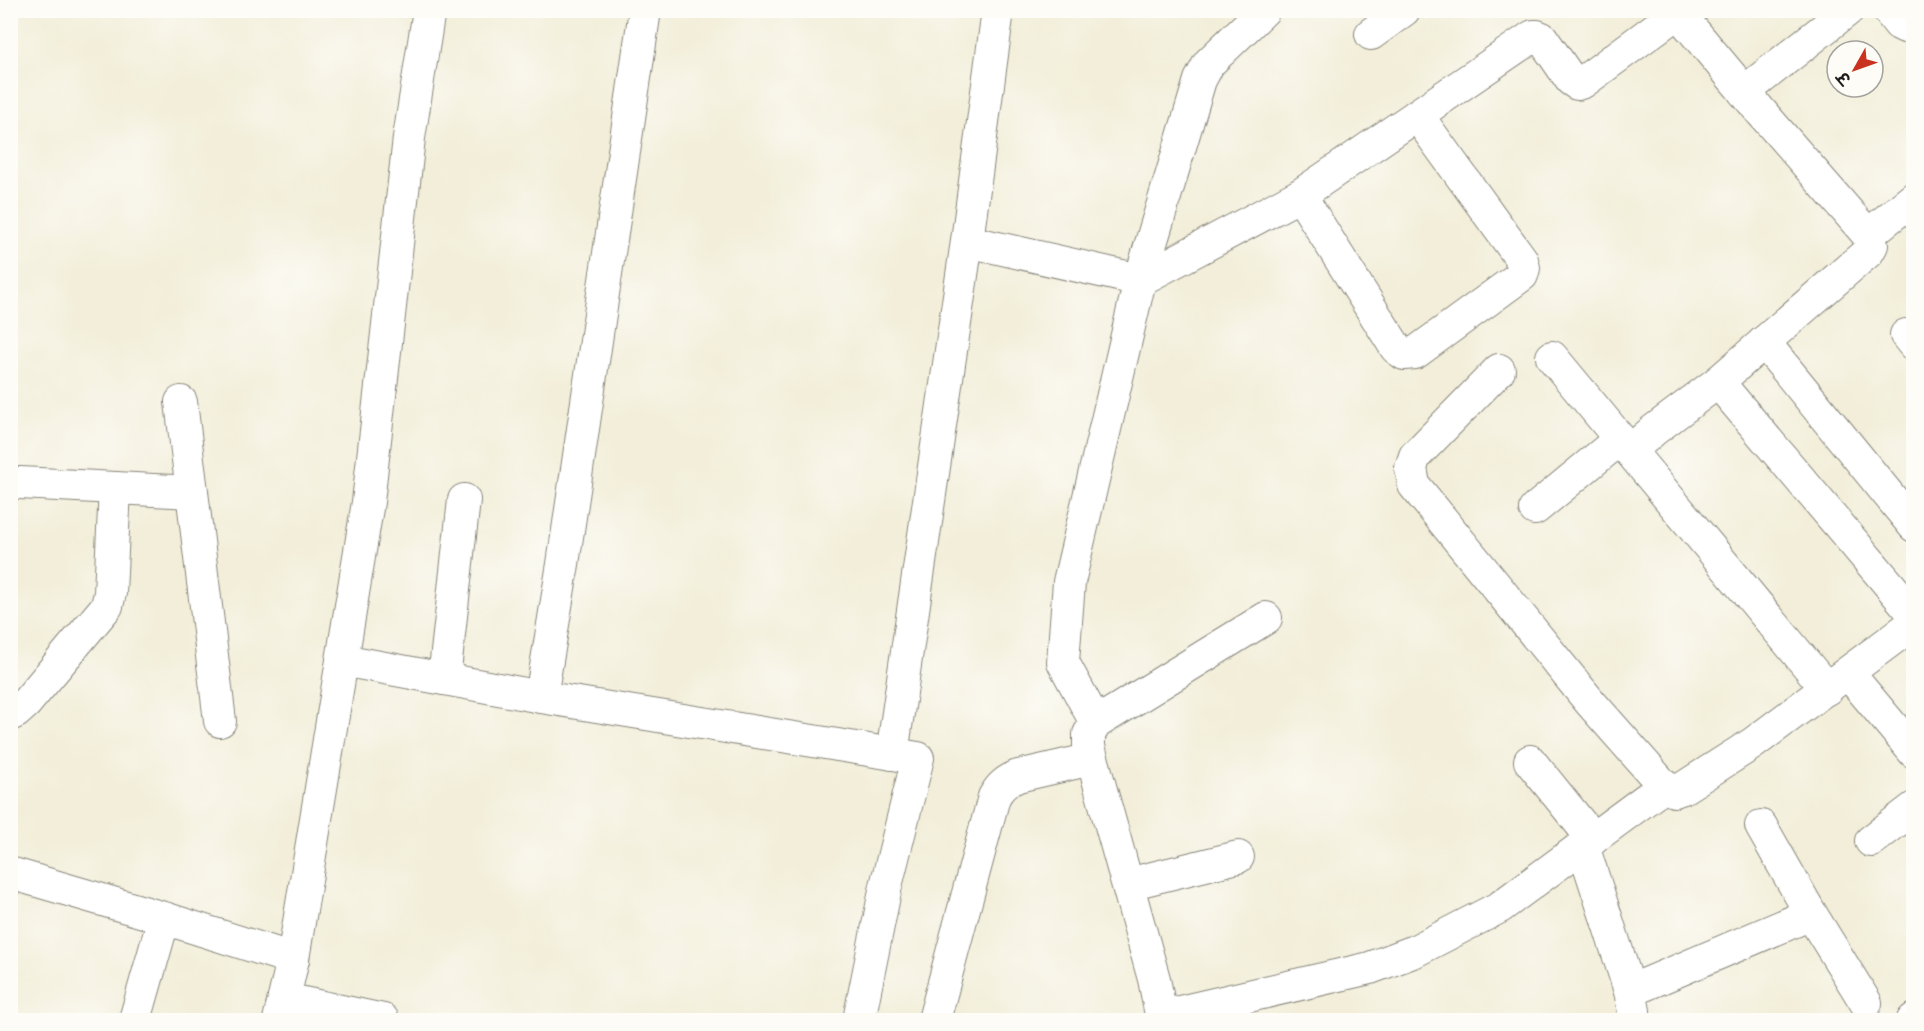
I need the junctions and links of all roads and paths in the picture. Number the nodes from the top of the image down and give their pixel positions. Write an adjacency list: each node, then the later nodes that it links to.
1 (429, 10): 33 (street)
2 (645, 10): 36 (street)
3 (998, 10): 16 (street)
4 (1264, 10): 17 (street)
5 (1404, 10): 10 (street)
6 (1848, 10): 11 (street)
7 (1888, 10): 9 (street)
8 (1677, 11): 11 (street); 12 (street)
9 (1914, 23)
10 (1371, 34)
11 (1744, 92): 15 (street)
12 (1417, 115): 13 (street); 13 (street)
13 (1300, 195): 17 (street)
14 (1914, 198): 15 (street)
15 (1868, 235): 18 (street)
16 (968, 241): 17 (street); 41 (street)
17 (1140, 280): 39 (street)
18 (1764, 342): 21 (street); 29 (street)
19 (1552, 357): 23 (street)
20 (1499, 370): 44 (street)
21 (1718, 382): 23 (street); 30 (street)
22 (181, 402): 26 (street)
23 (1625, 445): 28 (street); 35 (street)
24 (20, 483): 25 (street)
25 (114, 488): 26 (street); 37 (street)
26 (192, 492): 38 (street)
27 (464, 500): 34 (street)
28 (1535, 509)
29 (1914, 526)
30 (1914, 614)
31 (1266, 618): 39 (street)
32 (1914, 623): 35 (street)
33 (342, 660): 34 (street); 54 (street)
34 (444, 679): 36 (street)
35 (1838, 681): 40 (street); 44 (street)
36 (540, 697): 41 (street)
37 (10, 715)
38 (220, 721)
39 (1096, 723): 42 (street)
40 (1914, 752)
41 (892, 754): 61 (street)
42 (1092, 759): 51 (street); 62 (street)
43 (1530, 761): 48 (street)
44 (1664, 786): 48 (street)
45 (1914, 808): 47 (street)
46 (1761, 826): 52 (street)
47 (1871, 841)
48 (1588, 842): 56 (street); 58 (street)
49 (1238, 857): 51 (street)
50 (10, 873): 53 (street)
51 (1128, 884): 58 (street)
52 (1811, 914): 55 (street); 56 (street)
53 (164, 918): 54 (street); 59 (street)
54 (293, 959): 57 (street)
55 (1866, 1003)
56 (1632, 1006)
57 (281, 1010): 60 (street)
58 (1162, 1018)
59 (135, 1020)
60 (383, 1020)
61 (859, 1020)
62 (934, 1020)

